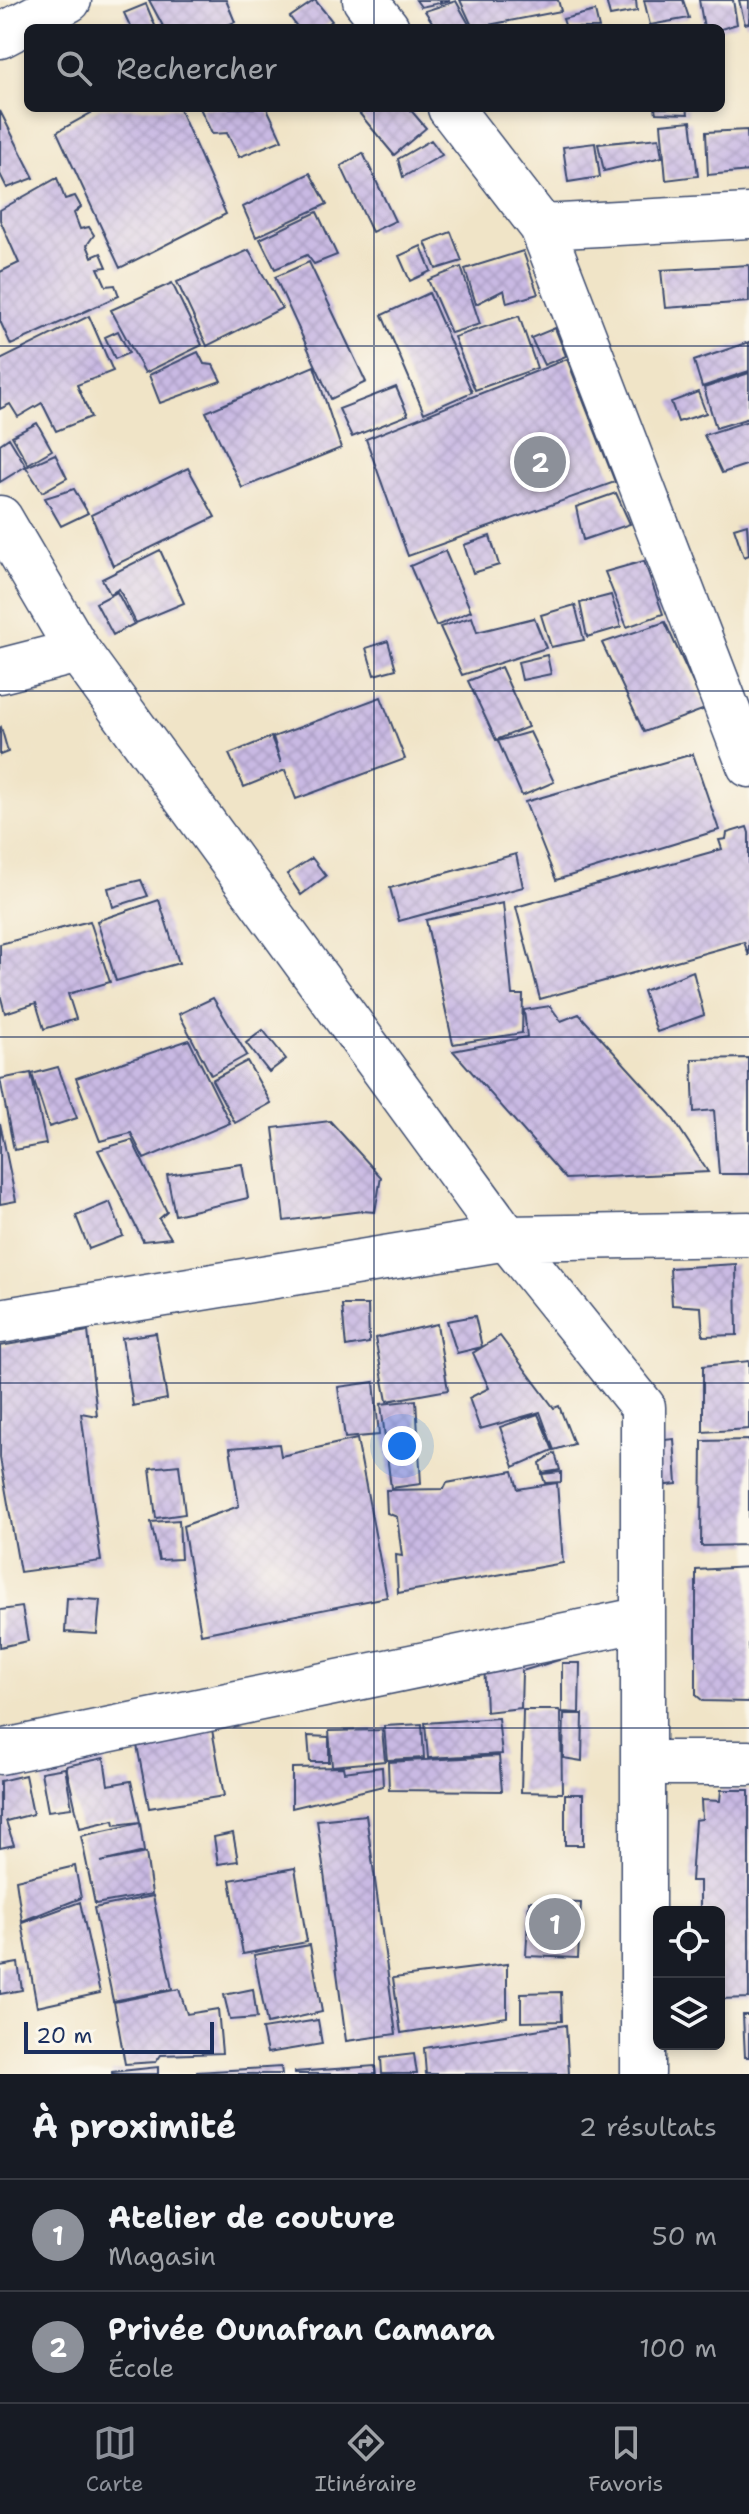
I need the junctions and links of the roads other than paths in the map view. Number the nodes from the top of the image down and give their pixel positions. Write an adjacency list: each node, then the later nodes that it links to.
1 (69, 0): 4 (street)
2 (365, 0): 3 (street)
3 (384, 24)
4 (0, 36)
5 (453, 112): 7 (street)
6 (749, 216): 7 (street)
7 (542, 227): 11 (street)
8 (0, 518): 9 (street)
9 (78, 651): 10 (street); 13 (street)
10 (0, 671)
11 (749, 765)
12 (749, 1234): 13 (street)
13 (507, 1238): 14 (street); 15 (street)
14 (0, 1321)
15 (643, 1619): 16 (street); 17 (street)
16 (0, 1752)
17 (643, 1763): 18 (street); 19 (street)
18 (749, 1763)
19 (643, 2074)

